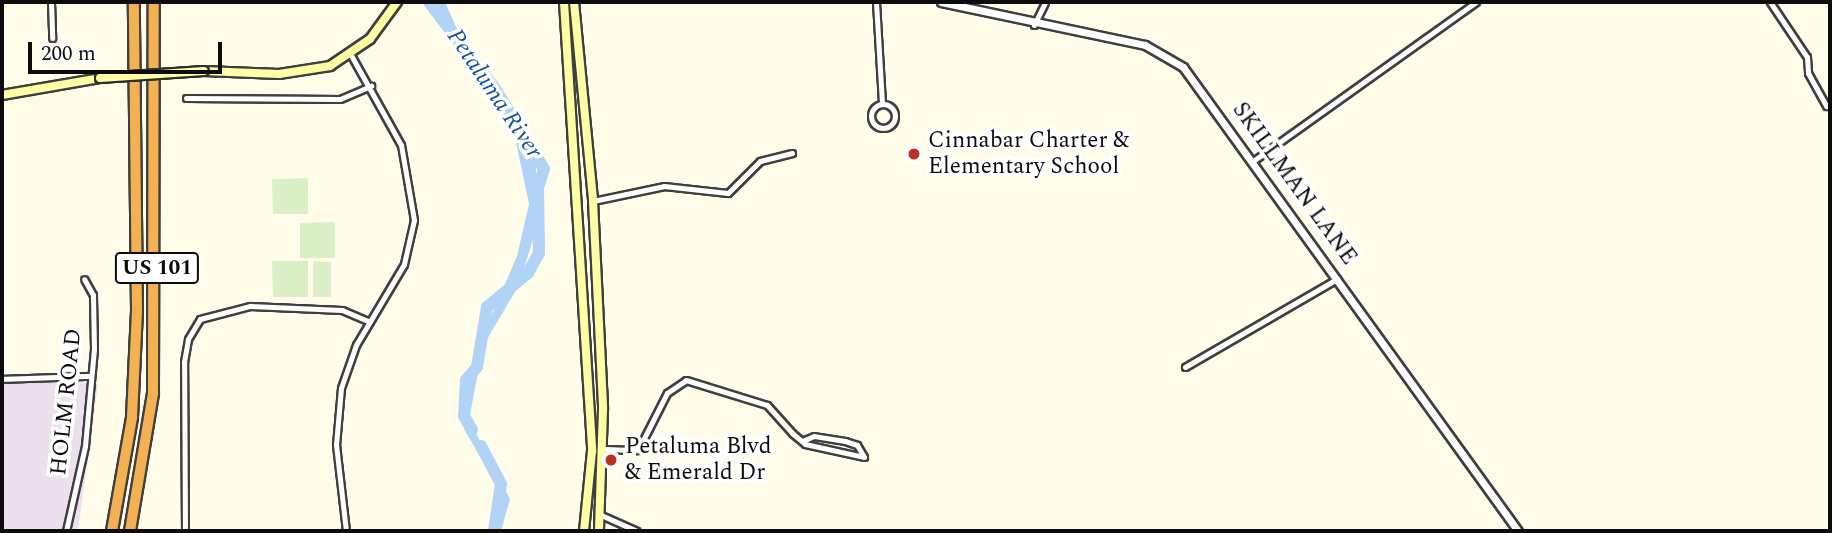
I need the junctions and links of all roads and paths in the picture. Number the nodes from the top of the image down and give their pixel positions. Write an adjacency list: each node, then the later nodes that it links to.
1 (51, 2): 13 (street)
2 (134, 2): 33 (highway, US 101)
3 (154, 2): 34 (highway, US 101)
4 (397, 2): 14 (main road)
5 (564, 2): 37 (main road)
6 (574, 2): 22 (main road)
7 (876, 2): 18 (street)
8 (941, 2): 12 (street, SKILLMAN LANE)
9 (1045, 2): 12 (street)
10 (1476, 2): 21 (street)
11 (1770, 2): 19 (street)
12 (1034, 25): 21 (street, SKILLMAN LANE)
13 (52, 38)
14 (351, 55): 15 (street); 16 (main road, bridge)
15 (370, 86): 17 (street); 25 (street)
16 (2, 95)
17 (186, 98)
18 (882, 103): 18 (street)
19 (1826, 106)
20 (792, 153): 22 (street)
21 (1253, 161): 23 (street, SKILLMAN LANE)
22 (593, 201): 30 (main road)
23 (1338, 278): 26 (street); 40 (street, SKILLMAN LANE)
24 (84, 279): 27 (street, HOLM ROAD)
25 (370, 322): 35 (street); 36 (street)
26 (1185, 367)
27 (90, 376): 28 (street); 32 (street, HOLM ROAD)
28 (2, 379)
29 (802, 441): 29 (street); 30 (street)
30 (605, 449): 31 (main road)
31 (601, 514): 38 (main road); 39 (street)
32 (66, 531)
33 (112, 531)
34 (130, 531)
35 (185, 531)
36 (346, 531)
37 (584, 531)
38 (599, 531)
39 (637, 531)
40 (1518, 531)

